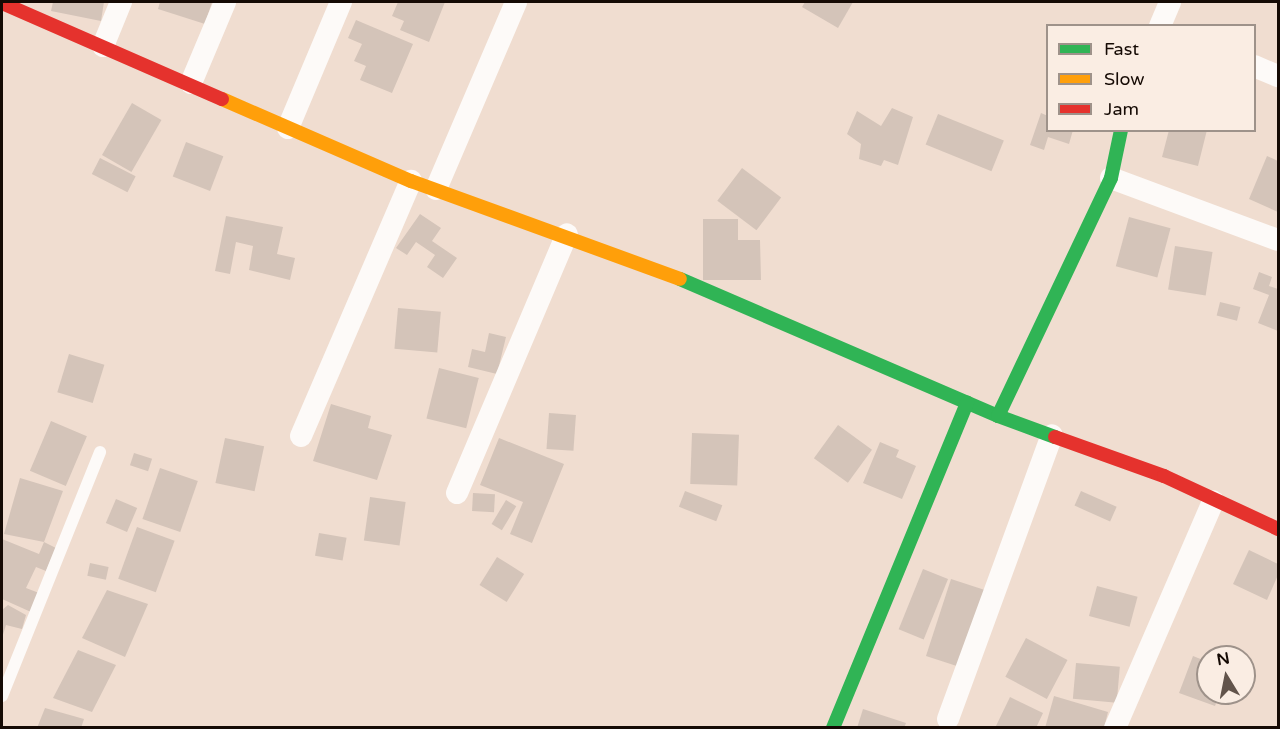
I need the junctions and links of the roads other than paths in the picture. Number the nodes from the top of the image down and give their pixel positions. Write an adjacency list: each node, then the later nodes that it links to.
1 (121, 2): 8 (street)
2 (225, 2): 11 (street)
3 (341, 2): 12 (street)
4 (516, 2): 16 (street)
5 (1170, 2): 7 (street)
6 (2, 3): 8 (street)
7 (1161, 24)
8 (103, 46): 11 (street)
9 (1256, 67): 10 (street)
10 (1278, 76)
11 (191, 83): 12 (street)
12 (288, 128): 15 (street)
13 (1121, 132): 14 (street)
14 (1111, 178): 18 (street); 20 (street)
15 (411, 181): 16 (street); 22 (street)
16 (436, 189): 17 (street)
17 (567, 234): 19 (street); 24 (street)
18 (1278, 240)
19 (967, 403): 20 (street); 29 (street)
20 (998, 416): 21 (street)
21 (1052, 435): 25 (street); 28 (street)
22 (301, 436)
23 (100, 452): 27 (lane)
24 (457, 493)
25 (1213, 501): 26 (street); 30 (street)
26 (1278, 529)
27 (2, 696)
28 (948, 719)
29 (833, 728)
30 (1115, 728)

